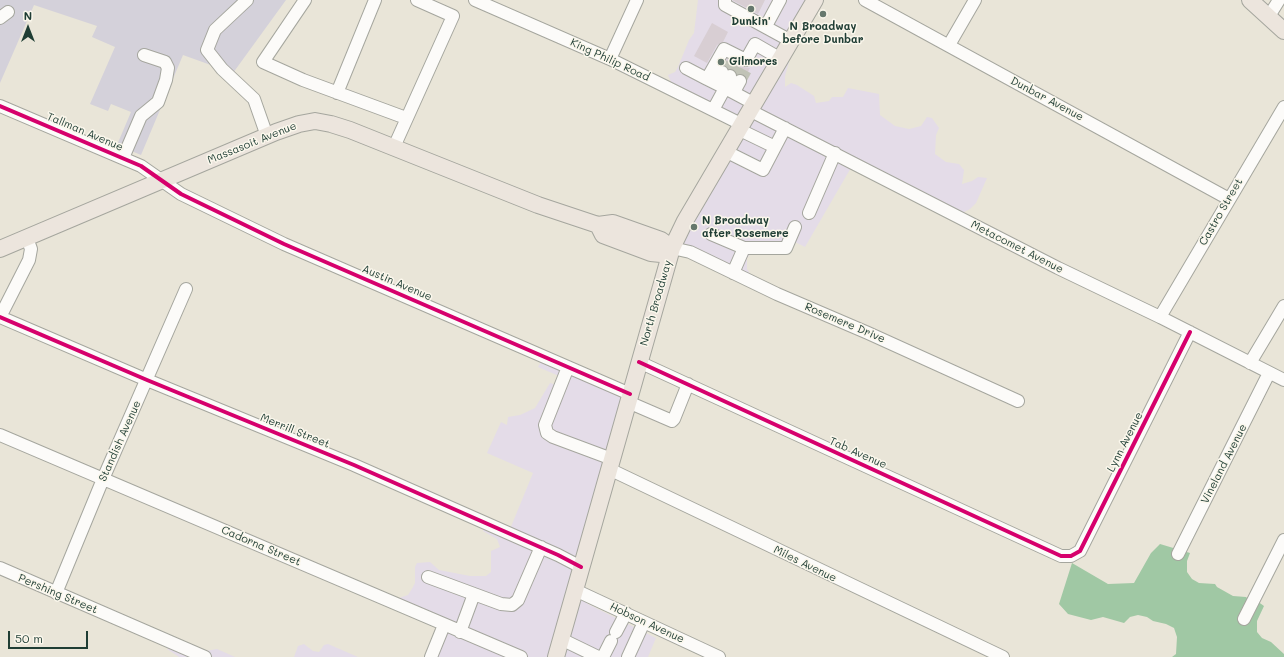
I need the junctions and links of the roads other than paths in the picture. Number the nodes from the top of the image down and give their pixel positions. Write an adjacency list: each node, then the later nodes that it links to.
1 (247, 0): 33 (street)
2 (305, 0): 25 (street)
3 (375, 0): 25 (street)
4 (417, 0): 30 (street)
5 (475, 0): 20 (street, King Philip Road)
6 (637, 0): 20 (street)
7 (725, 0): 15 (street)
8 (780, 0): 15 (street)
9 (815, 0): 17 (main road, North Broadway)
10 (865, 0): 18 (street, Dunbar Avenue)
11 (975, 0): 18 (street)
12 (1250, 0): 14 (main road)
13 (1279, 0): 14 (street)
14 (1269, 16): 16 (main road)
15 (766, 26): 17 (street)
16 (1284, 31)
17 (792, 40): 21 (main road, North Broadway)
18 (949, 45): 40 (street, Dunbar Avenue)
19 (144, 55): 38 (street)
20 (610, 59): 29 (street, King Philip Road)
21 (781, 59): 24 (street); 27 (main road, North Broadway)
22 (686, 68): 24 (street, Metacomet Avenue)
23 (731, 77): 24 (street)
24 (720, 86): 27 (street, Metacomet Avenue); 29 (street)
25 (337, 93): 30 (street)
26 (0, 106): 38 (street, Tallman Avenue)
27 (753, 107): 31 (main road, North Broadway); 32 (street, Metacomet Avenue)
28 (1284, 107): 40 (street, Castro Street)
29 (713, 110): 31 (street, King Philip Road)
30 (406, 118): 34 (street)
31 (742, 127): 35 (street, King Philip Road); 36 (main road, North Broadway)
32 (785, 128): 35 (street); 37 (street, Metacomet Avenue)
33 (267, 136): 34 (main road, Massasoit Avenue); 39 (main road, Massasoit Avenue)
34 (394, 147): 45 (main road, Massasoit Avenue)
35 (775, 147): 36 (street)
36 (727, 152): 45 (main road, North Broadway)
37 (835, 152): 41 (street); 52 (street, Metacomet Avenue)
38 (123, 158): 39 (street, Tallman Avenue)
39 (160, 181): 44 (main road, Massasoit Avenue); 56 (street, Austin Avenue)
40 (1229, 199): 52 (street, Castro Street)
41 (809, 212)
42 (795, 227): 46 (street)
43 (711, 234): 46 (street)
44 (27, 238): 47 (main road, Massasoit Avenue); 51 (street)
45 (672, 248): 48 (street, Rosemere Drive); 54 (main road, North Broadway)
46 (744, 248): 48 (street)
47 (0, 250)
48 (733, 273): 62 (street, Rosemere Drive)
49 (186, 289): 58 (street, Standish Avenue)
50 (1284, 306): 55 (street)
51 (0, 317): 58 (street, Merrill Street)
52 (1160, 317): 53 (street, Metacomet Avenue)
53 (1190, 332): 55 (street, Metacomet Avenue); 69 (street, Lynn Avenue)
54 (640, 362): 60 (street, Tab Avenue); 61 (main road, North Broadway)
55 (1250, 363): 57 (street, Metacomet Avenue)
56 (568, 367): 61 (street, Austin Avenue); 64 (street, Miles Avenue)
57 (1269, 373): 59 (street, Metacomet Avenue); 68 (street, Vineland Avenue)
58 (147, 380): 65 (street, Standish Avenue); 67 (street, Merrill Street)
59 (1284, 380)
60 (688, 384): 61 (street, Austin Avenue); 69 (street, Tab Avenue)
61 (629, 398): 64 (main road, North Broadway)
62 (1018, 401)
63 (0, 435): 65 (street, Cadorna Street)
64 (610, 464): 70 (main road, North Broadway); 91 (street, Miles Avenue)
65 (103, 478): 74 (street, Standish Avenue); 79 (street, Cadorna Street)
66 (1284, 540): 77 (street)
67 (541, 547): 70 (street, Merrill Street); 75 (street)
68 (1178, 554)
69 (1071, 556)
70 (581, 567): 73 (main road, North Broadway)
71 (0, 568): 74 (street, Pershing Street)
72 (428, 577): 75 (street)
73 (575, 590): 76 (street, Hobson Avenue); 81 (main road, North Broadway)
74 (56, 593): 83 (street, Pershing Street)
75 (474, 594): 80 (street)
76 (626, 613): 78 (street, Hobson Avenue); 88 (street)
77 (1244, 619)
78 (644, 622): 89 (street); 90 (street, Hobson Avenue)
79 (444, 625): 80 (street, Cadorna Street); 84 (street)
80 (460, 632): 82 (street, Cadorna Street)
81 (561, 639): 86 (main road, North Broadway); 87 (street)
82 (505, 654): 85 (street, Cadorna Street)
83 (205, 657)
84 (431, 657)
85 (521, 657)
86 (556, 657)
87 (598, 657)
88 (603, 657)
89 (628, 657)
90 (719, 657)
91 (1003, 657)

